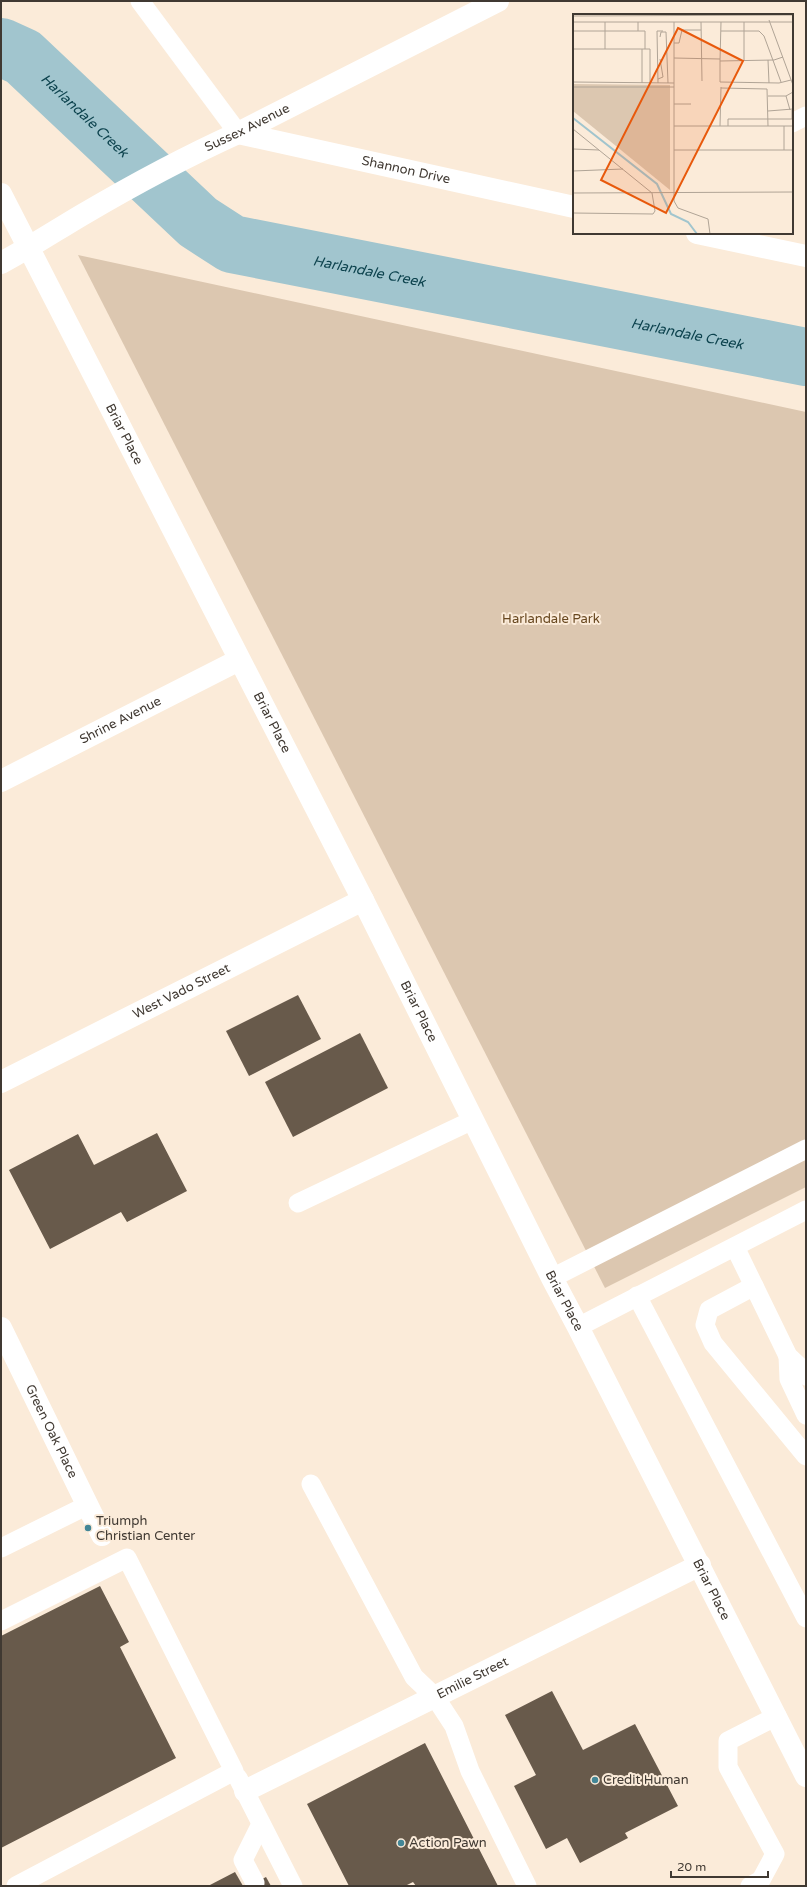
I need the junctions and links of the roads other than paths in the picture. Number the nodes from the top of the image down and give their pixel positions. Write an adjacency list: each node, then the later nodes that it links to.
1 (140, 1): 5 (lane)
2 (498, 1): 5 (street, Sussex Avenue)
3 (806, 116): 4 (lane)
4 (793, 122)
5 (238, 133): 7 (street, Shannon Drive); 9 (street, Sussex Avenue)
6 (1, 194): 9 (street, Briar Place)
7 (573, 207)
8 (702, 234): 10 (street)
9 (30, 248): 11 (street, Sussex Avenue); 12 (street, Briar Place)
10 (806, 256)
11 (1, 263)
12 (239, 660): 13 (street, Shrine Avenue); 14 (street, Briar Place)
13 (1, 781)
14 (363, 900): 15 (street, West Vado Street); 16 (street, Briar Place)
15 (1, 1082)
16 (473, 1120): 18 (lane); 21 (street, Briar Place)
17 (806, 1149): 21 (lane)
18 (298, 1203)
19 (806, 1210): 20 (lane)
20 (735, 1246): 22 (lane); 23 (lane)
21 (552, 1278): 24 (street, Briar Place)
22 (754, 1286): 26 (lane); 29 (lane)
23 (637, 1296): 24 (lane); 35 (lane)
24 (578, 1327): 34 (street, Briar Place)
25 (1, 1328): 31 (street, Green Oak Place)
26 (788, 1356): 27 (lane); 28 (lane)
27 (806, 1376)
28 (806, 1415)
29 (806, 1456)
30 (311, 1484): 37 (lane)
31 (88, 1505): 32 (street, Green Oak Place); 33 (lane)
32 (102, 1535)
33 (1, 1548)
34 (700, 1565): 37 (street, Emilie Street); 38 (street, Briar Place)
35 (806, 1618)
36 (1, 1622): 39 (lane)
37 (435, 1697): 41 (street, Emilie Street); 46 (lane)
38 (777, 1716): 40 (street, Briar Place); 47 (lane)
39 (234, 1771): 41 (lane); 44 (lane)
40 (806, 1776)
41 (245, 1791): 42 (lane)
42 (261, 1824): 43 (lane); 45 (lane)
43 (255, 1883)
44 (16, 1886)
45 (292, 1886)
46 (527, 1886)
47 (750, 1886)

